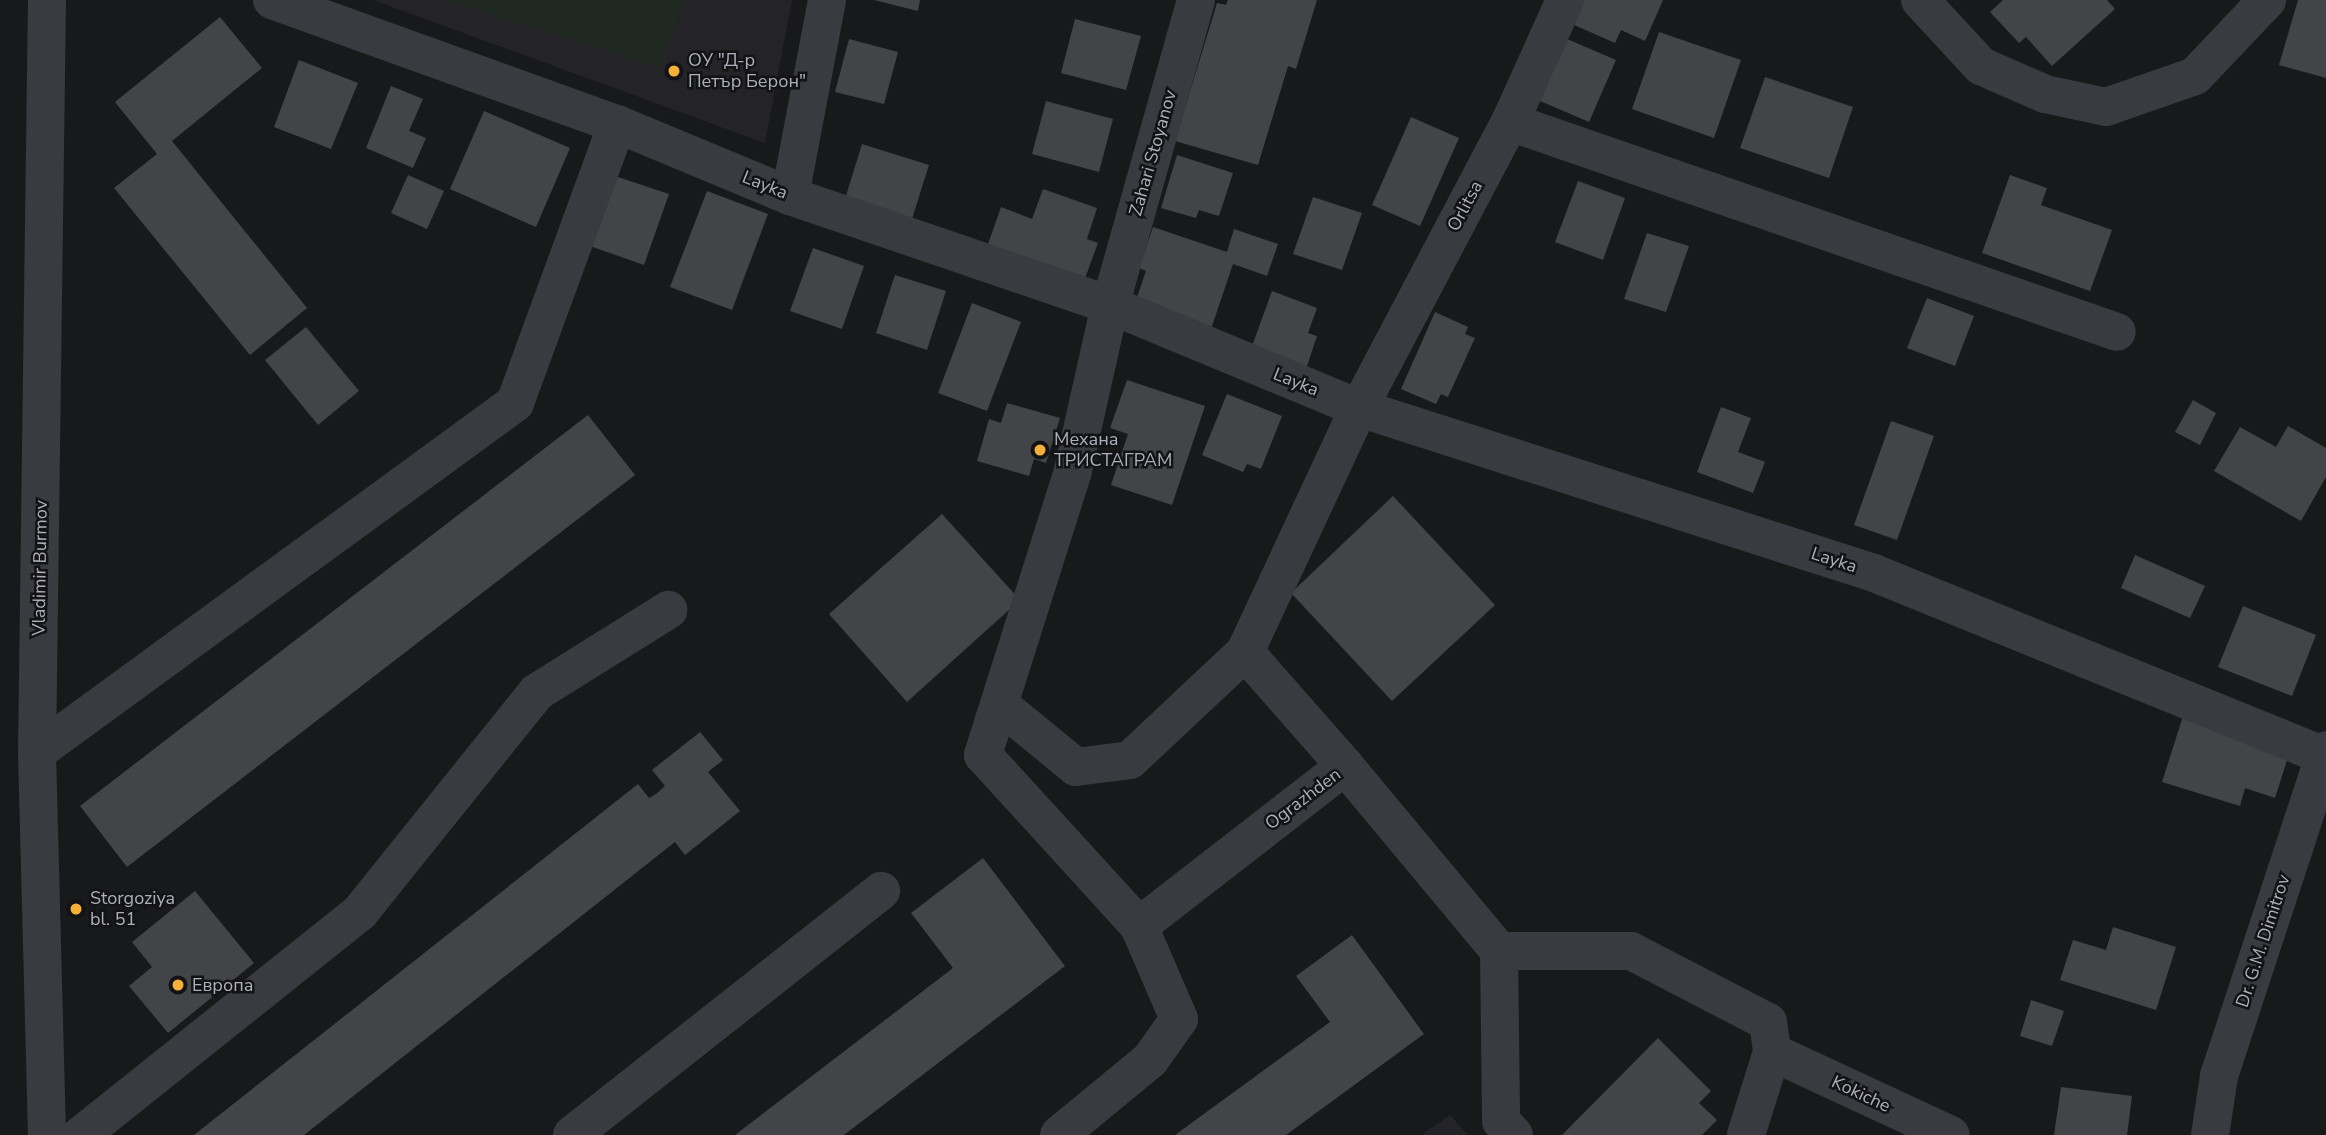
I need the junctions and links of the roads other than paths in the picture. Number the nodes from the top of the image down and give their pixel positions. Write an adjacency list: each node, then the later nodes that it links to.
1 (47, 0): 17 (street, Vladimir Burmov)
2 (272, 0): 9 (street, Layka)
3 (827, 0): 10 (street)
4 (1196, 0): 11 (street, Zahari Stoyanov)
5 (1564, 0): 8 (street, Orlitsa)
6 (1920, 0): 7 (street)
7 (2267, 0)
8 (1510, 122): 12 (street); 13 (street, Orlitsa)
9 (617, 124): 10 (street, Layka); 17 (street)
10 (790, 196): 11 (street, Layka)
11 (1110, 305): 13 (street, Layka); 16 (street, Zahari Stoyanov)
12 (2117, 332)
13 (1359, 408): 15 (street, Orlitsa); 18 (street, Layka)
14 (668, 610): 25 (street)
15 (1245, 652): 16 (street); 19 (street)
16 (1000, 705): 21 (street)
17 (37, 752): 24 (street, Vladimir Burmov)
18 (2324, 752): 31 (street, Dr. G.M. Dimitrov)
19 (1345, 766): 21 (street, Ograzhden); 22 (street, Ograzhden)
20 (881, 891): 26 (street)
21 (1139, 926): 27 (street)
22 (1499, 951): 23 (street); 28 (street)
23 (1772, 1052): 29 (street); 30 (street, Kokiche)
24 (47, 1135)
25 (81, 1135)
26 (572, 1135)
27 (1059, 1135)
28 (1514, 1135)
29 (1746, 1135)
30 (1951, 1135)
31 (2210, 1135)

